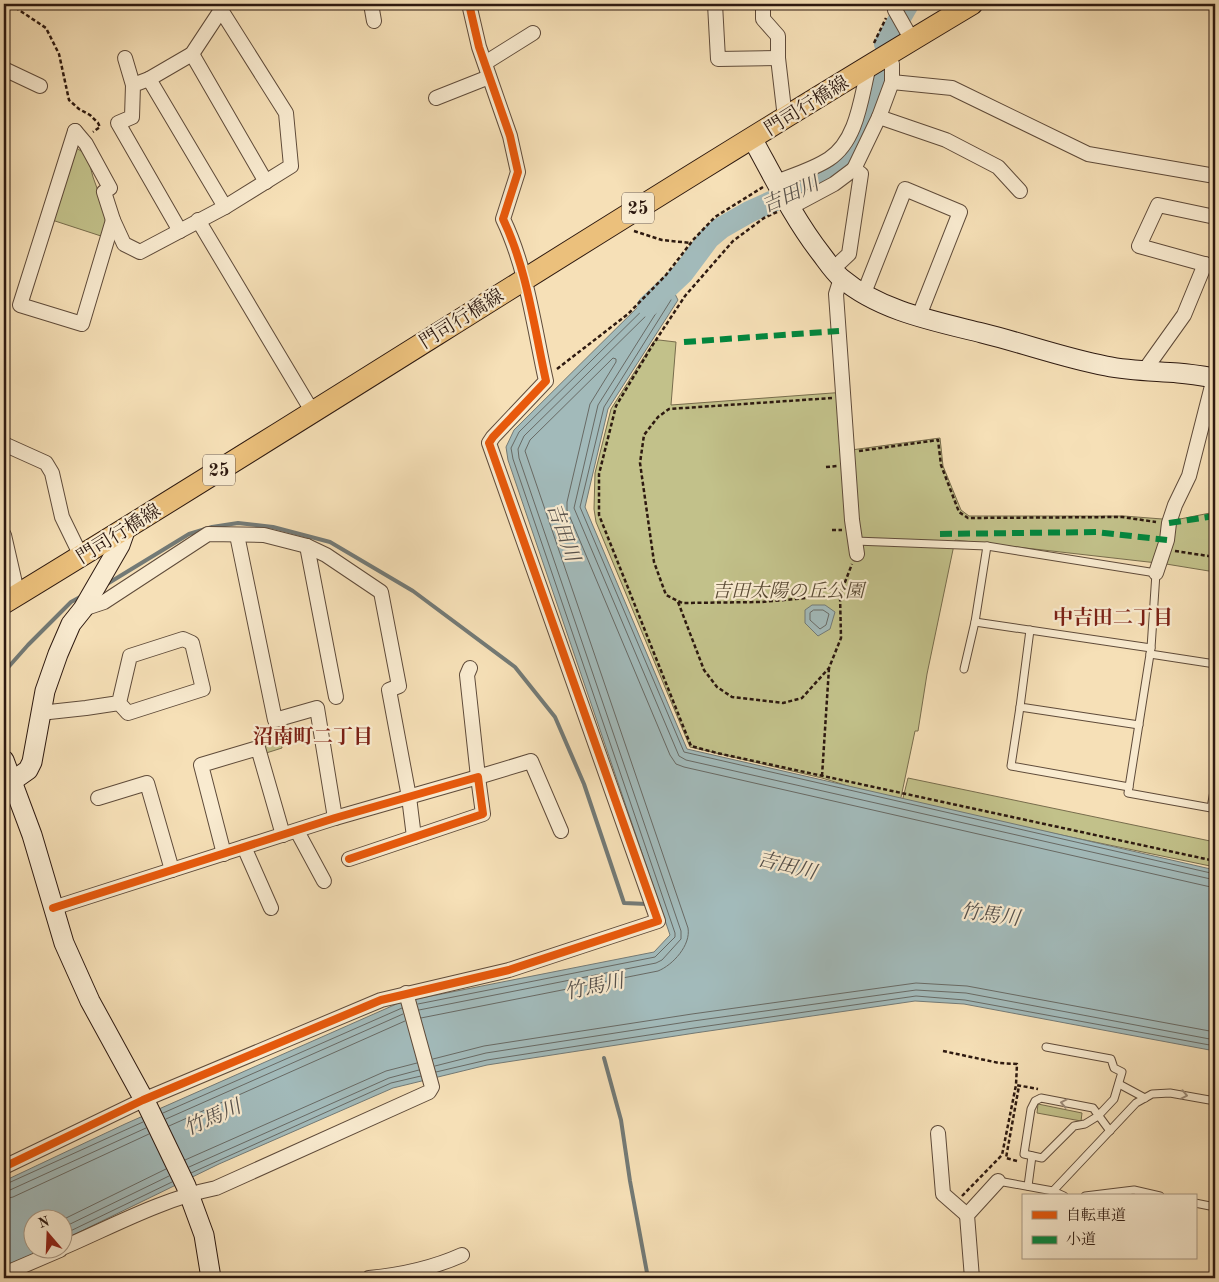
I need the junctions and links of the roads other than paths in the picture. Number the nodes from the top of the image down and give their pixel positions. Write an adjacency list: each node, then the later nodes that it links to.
1 (371, 4): 8 (street)
2 (469, 4): 15 (street)
3 (715, 4): 14 (street)
4 (763, 4): 14 (street)
5 (972, 4): 10 (main road, 門司行橋線 / 25)
6 (223, 7): 11 (street); 28 (street)
7 (896, 7): 10 (street)
8 (374, 21)
9 (533, 33): 15 (street)
10 (911, 39): 12 (main road, 門司行橋線 / 25)
11 (192, 54): 18 (street); 28 (street)
12 (875, 57): 19 (street); 24 (main road, 門司行橋線 / 25); 30 (street)
13 (125, 58): 20 (street)
14 (778, 58): 24 (street)
15 (484, 63): 17 (street)
16 (4, 69): 21 (street)
17 (489, 77): 22 (street); 38 (street)
18 (149, 79): 20 (street); 31 (street)
19 (892, 82): 23 (street); 27 (street)
20 (133, 85): 35 (street)
21 (40, 86)
22 (436, 98)
23 (879, 117): 26 (street); 29 (street)
24 (785, 118): 25 (main road, 門司行橋線 / 25)
25 (752, 138): 30 (street); 38 (main road, 門司行橋線 / 25)
26 (854, 169): 30 (street); 37 (street)
27 (1215, 176)
28 (266, 182): 31 (street)
29 (1020, 191)
30 (780, 193): 37 (street)
31 (225, 207): 34 (street)
32 (1215, 217): 36 (street)
33 (113, 220): 33 (street); 35 (street)
34 (198, 220): 35 (street); 43 (street)
35 (180, 231)
36 (1210, 265): 41 (street)
37 (837, 274): 39 (street); 50 (street)
38 (524, 279): 43 (main road, 門司行橋線 / 25); 86 (street)
39 (864, 293): 40 (street); 40 (street)
40 (918, 316): 41 (street)
41 (1144, 371): 42 (street)
42 (1215, 378): 52 (street)
43 (312, 411): 45 (main road, 門司行橋線 / 25)
44 (4, 447): 51 (street)
45 (126, 528): 51 (main road, 門司行橋線 / 25); 54 (street)
46 (4, 535): 53 (street)
47 (237, 535): 48 (street); 54 (street); 74 (street)
48 (307, 546): 61 (street); 72 (street)
49 (987, 546): 50 (lane); 52 (lane); 55 (lane)
50 (856, 547)
51 (81, 556): 53 (main road, 門司行橋線 / 25)
52 (1156, 573): 57 (lane)
53 (12, 598)
54 (84, 606): 64 (street)
55 (975, 622): 56 (lane); 60 (lane)
56 (1030, 630): 57 (lane); 63 (lane)
57 (1150, 651): 58 (lane); 65 (lane)
58 (1215, 664)
59 (470, 668): 67 (street)
60 (964, 669)
61 (336, 697)
62 (119, 703): 62 (street); 64 (street)
63 (1020, 708): 65 (lane); 70 (lane)
64 (40, 713): 68 (street)
65 (1139, 726): 70 (lane)
66 (4, 760): 68 (street)
67 (478, 778): 72 (street); 76 (street); 78 (street)
68 (11, 782): 84 (street)
69 (1215, 785): 73 (lane)
70 (1129, 787): 73 (lane)
71 (98, 798): 82 (street)
72 (409, 798): 74 (street); 78 (street)
73 (1213, 811)
74 (335, 818): 75 (street)
75 (297, 831): 77 (street); 83 (street)
76 (562, 832)
77 (283, 835): 79 (street); 80 (street)
78 (414, 837): 81 (street)
79 (244, 848): 80 (street); 85 (street)
80 (224, 854): 82 (street)
81 (349, 859)
82 (172, 870): 84 (street)
83 (324, 881)
84 (53, 908): 91 (street)
85 (271, 908)
86 (407, 996): 91 (street); 99 (street)
87 (1046, 1047): 88 (lane)
88 (1119, 1084): 89 (lane); 92 (lane)
89 (1149, 1096): 90 (lane, one-way to 90); 93 (lane)
90 (1215, 1101)
91 (145, 1104): 96 (street); 99 (street)
92 (1098, 1116): 93 (lane); 95 (lane); 95 (lane, one-way to 95)
93 (1110, 1131): 100 (lane)
94 (938, 1134): 106 (street)
95 (1032, 1156): 98 (lane)
96 (4, 1167)
97 (998, 1181): 98 (lane); 106 (street)
98 (1028, 1186): 100 (lane)
99 (187, 1190): 107 (street); 111 (street)
100 (1053, 1191): 101 (lane)
101 (1060, 1194)
102 (1101, 1194): 103 (lane)
103 (1151, 1194)
104 (1196, 1203): 105 (lane)
105 (1215, 1207)
106 (967, 1215): 113 (street)
107 (72, 1244)
108 (462, 1255): 112 (street)
109 (36, 1260): 110 (street)
110 (4, 1274)
111 (212, 1278)
112 (369, 1278)
113 (972, 1278)

